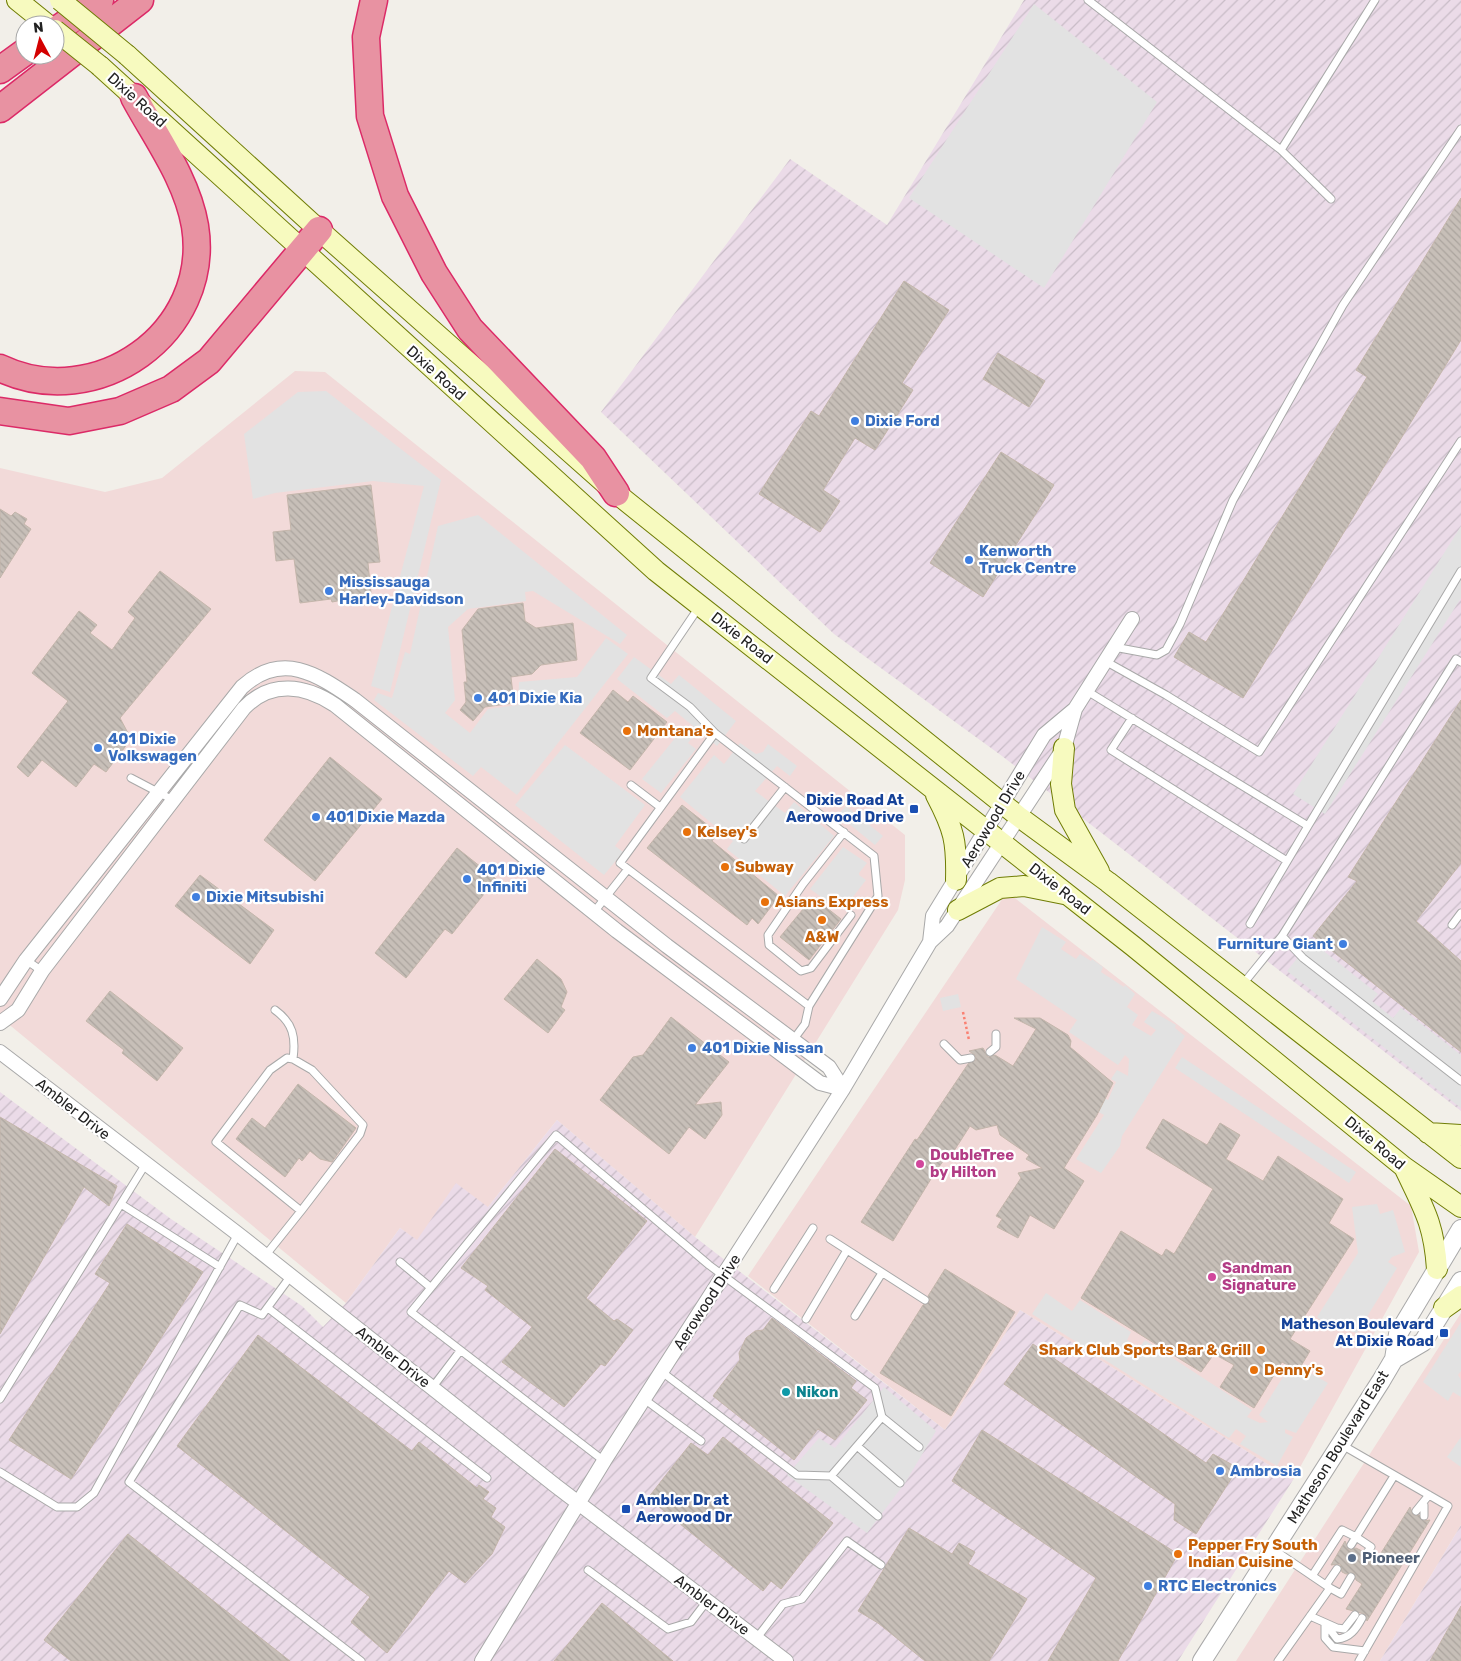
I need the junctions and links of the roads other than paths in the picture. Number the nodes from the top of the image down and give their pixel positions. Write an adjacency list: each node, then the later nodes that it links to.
1 (17, 0): 8 (main road)
2 (60, 0): 18 (main road, Dixie Road, bridge)
3 (100, 0): 9 (highway)
4 (140, 0): 14 (highway)
5 (374, 0): 23 (highway)
6 (1088, 0): 16 (lane)
7 (1375, 0): 16 (lane)
8 (36, 15)
9 (65, 24)
10 (65, 39): 13 (main road, Dixie Road, bridge)
11 (15, 59): 12 (highway)
12 (0, 70)
13 (134, 97): 19 (main road, Dixie Road); 20 (highway)
14 (0, 108)
15 (1461, 128): 27 (lane)
16 (1281, 150): 17 (lane)
17 (1331, 199)
18 (320, 230): 19 (highway); 23 (main road, Dixie Road)
19 (302, 251): 21 (highway); 25 (main road, Dixie Road)
20 (0, 368)
21 (0, 411)
22 (1461, 441): 28 (lane)
23 (616, 494): 44 (main road, Dixie Road)
24 (1461, 571): 48 (lane)
25 (700, 605): 35 (lane); 40 (main road, Dixie Road)
26 (1132, 619): 27 (street, Aerowood Drive)
27 (1113, 646): 28 (street, Aerowood Drive)
28 (1105, 661): 30 (street, Aerowood Drive)
29 (1461, 662): 65 (lane)
30 (1086, 691): 32 (street, Aerowood Drive); 34 (lane)
31 (356, 700): 33 (lane); 41 (street); 43 (street)
32 (1075, 709): 36 (street, Aerowood Drive); 44 (street, Aerowood Drive)
33 (345, 712): 42 (street); 46 (street)
34 (1132, 718): 48 (lane); 53 (lane)
35 (715, 733): 39 (lane); 45 (lane)
36 (1064, 748): 47 (street, Aerowood Drive); 56 (main road)
37 (132, 778): 41 (lane)
38 (631, 785): 45 (lane)
39 (785, 787): 50 (lane); 51 (lane)
40 (933, 788): 49 (main road, Dixie Road); 55 (main road)
41 (160, 793): 42 (lane); 67 (street)
42 (173, 800): 68 (street)
43 (483, 800): 46 (lane); 58 (street)
44 (1002, 803): 47 (main road, Dixie Road); 49 (street, Aerowood Drive)
45 (660, 807): 54 (lane)
46 (471, 814): 60 (street)
47 (1018, 816): 52 (street, Aerowood Drive); 56 (main road, Dixie Road)
48 (1308, 826): 53 (lane)
49 (985, 831): 52 (main road, Dixie Road); 55 (street, Aerowood Drive)
50 (844, 832): 62 (lane); 71 (lane)
51 (744, 838)
52 (1001, 843): 57 (main road, Dixie Road); 59 (street, Aerowood Drive)
53 (1287, 861): 63 (lane)
54 (628, 868): 58 (lane); 71 (lane)
55 (956, 880): 66 (street, Aerowood Drive)
56 (1108, 882): 69 (main road, Dixie Road)
57 (1067, 894): 59 (main road); 88 (main road, Dixie Road)
58 (605, 896): 60 (lane); 75 (street)
59 (958, 910): 66 (street, Aerowood Drive)
60 (594, 912): 79 (street)
61 (1461, 913): 64 (lane)
62 (851, 915)
63 (1250, 924)
64 (1452, 925)
65 (1282, 936): 69 (lane); 82 (lane)
66 (930, 942): 83 (street, Aerowood Drive)
67 (26, 960): 68 (lane); 70 (street)
68 (42, 971): 73 (street)
69 (1241, 987): 84 (main road, Dixie Road)
70 (0, 1000)
71 (809, 1006): 75 (lane)
72 (275, 1010): 81 (lane)
73 (0, 1022)
74 (996, 1034): 78 (lane)
75 (792, 1040): 79 (lane); 83 (street)
76 (944, 1044): 80 (lane)
77 (0, 1052): 87 (street, Ambler Drive)
78 (990, 1052)
79 (782, 1055): 83 (street)
80 (970, 1058)
81 (293, 1059): 91 (lane); 91 (lane)
82 (1461, 1081)
83 (843, 1090): 103 (street, Aerowood Drive)
84 (1428, 1133): 85 (main road); 86 (main road, Dixie Road)
85 (1461, 1135)
86 (1461, 1158)
87 (145, 1165): 89 (lane); 94 (street, Ambler Drive)
88 (1404, 1167): 90 (main road, Dixie Road); 100 (main road)
89 (120, 1204): 99 (lane); 117 (lane)
90 (1461, 1207)
91 (301, 1210): 97 (lane)
92 (813, 1228): 106 (lane)
93 (1461, 1229): 100 (street, Matheson Boulevard East)
94 (238, 1234): 97 (street, Ambler Drive); 99 (lane)
95 (830, 1239): 96 (lane)
96 (847, 1250): 101 (lane); 112 (lane)
97 (265, 1256): 102 (street, Ambler Drive)
98 (400, 1262): 105 (lane)
99 (220, 1268): 125 (lane)
100 (1437, 1269): 114 (street, Matheson Boulevard East)
101 (882, 1273): 108 (lane); 111 (lane)
102 (290, 1276): 109 (lane); 116 (street, Ambler Drive)
103 (724, 1276): 105 (lane); 115 (street, Aerowood Drive); 119 (lane)
104 (1461, 1281): 110 (street, Matheson Boulevard East)
105 (430, 1287): 113 (lane)
106 (774, 1289)
107 (1461, 1296): 110 (main road)
108 (925, 1300)
109 (268, 1308): 128 (lane); 152 (lane)
110 (1444, 1308): 114 (street, Matheson Boulevard East)
111 (855, 1316)
112 (806, 1319)
113 (460, 1351): 116 (lane); 124 (lane)
114 (1394, 1359): 121 (street, Matheson Boulevard East)
115 (662, 1372): 118 (street, Aerowood Drive); 126 (lane)
116 (432, 1388): 131 (street, Ambler Drive)
117 (0, 1399)
118 (644, 1399): 120 (lane); 124 (street, Aerowood Drive)
119 (882, 1417): 122 (lane); 123 (lane)
120 (701, 1442)
121 (1340, 1444): 127 (lane); 138 (street, Matheson Boulevard East)
122 (857, 1446): 126 (lane); 129 (lane)
123 (919, 1448)
124 (604, 1461): 131 (street, Aerowood Drive)
125 (0, 1472)
126 (831, 1476): 134 (lane)
127 (1394, 1476): 130 (lane); 136 (lane)
128 (487, 1478)
129 (900, 1483)
130 (1429, 1495): 132 (lane); 151 (lane)
131 (579, 1502): 146 (street, Ambler Drive); 153 (street, Aerowood Drive)
132 (1424, 1505): 133 (lane); 135 (lane)
133 (1416, 1512)
134 (878, 1516)
135 (1424, 1516)
136 (1356, 1537): 137 (lane); 139 (lane); 143 (lane)
137 (1351, 1545)
138 (1273, 1549): 143 (lane); 155 (street, Matheson Boulevard East)
139 (1366, 1554)
140 (881, 1565): 150 (lane)
141 (1337, 1569): 145 (lane)
142 (588, 1570): 146 (lane)
143 (1312, 1576): 145 (lane)
144 (1352, 1577): 145 (lane)
145 (1328, 1586): 147 (lane)
146 (707, 1601): 150 (street, Ambler Drive)
147 (1310, 1616): 149 (lane); 156 (lane)
148 (1359, 1616): 149 (lane)
149 (1325, 1623): 151 (lane)
150 (756, 1638): 154 (street, Ambler Drive)
151 (1365, 1652): 157 (lane)
152 (361, 1661)
153 (482, 1661)
154 (786, 1661)
155 (1202, 1661)
156 (1278, 1661)
157 (1359, 1661)

